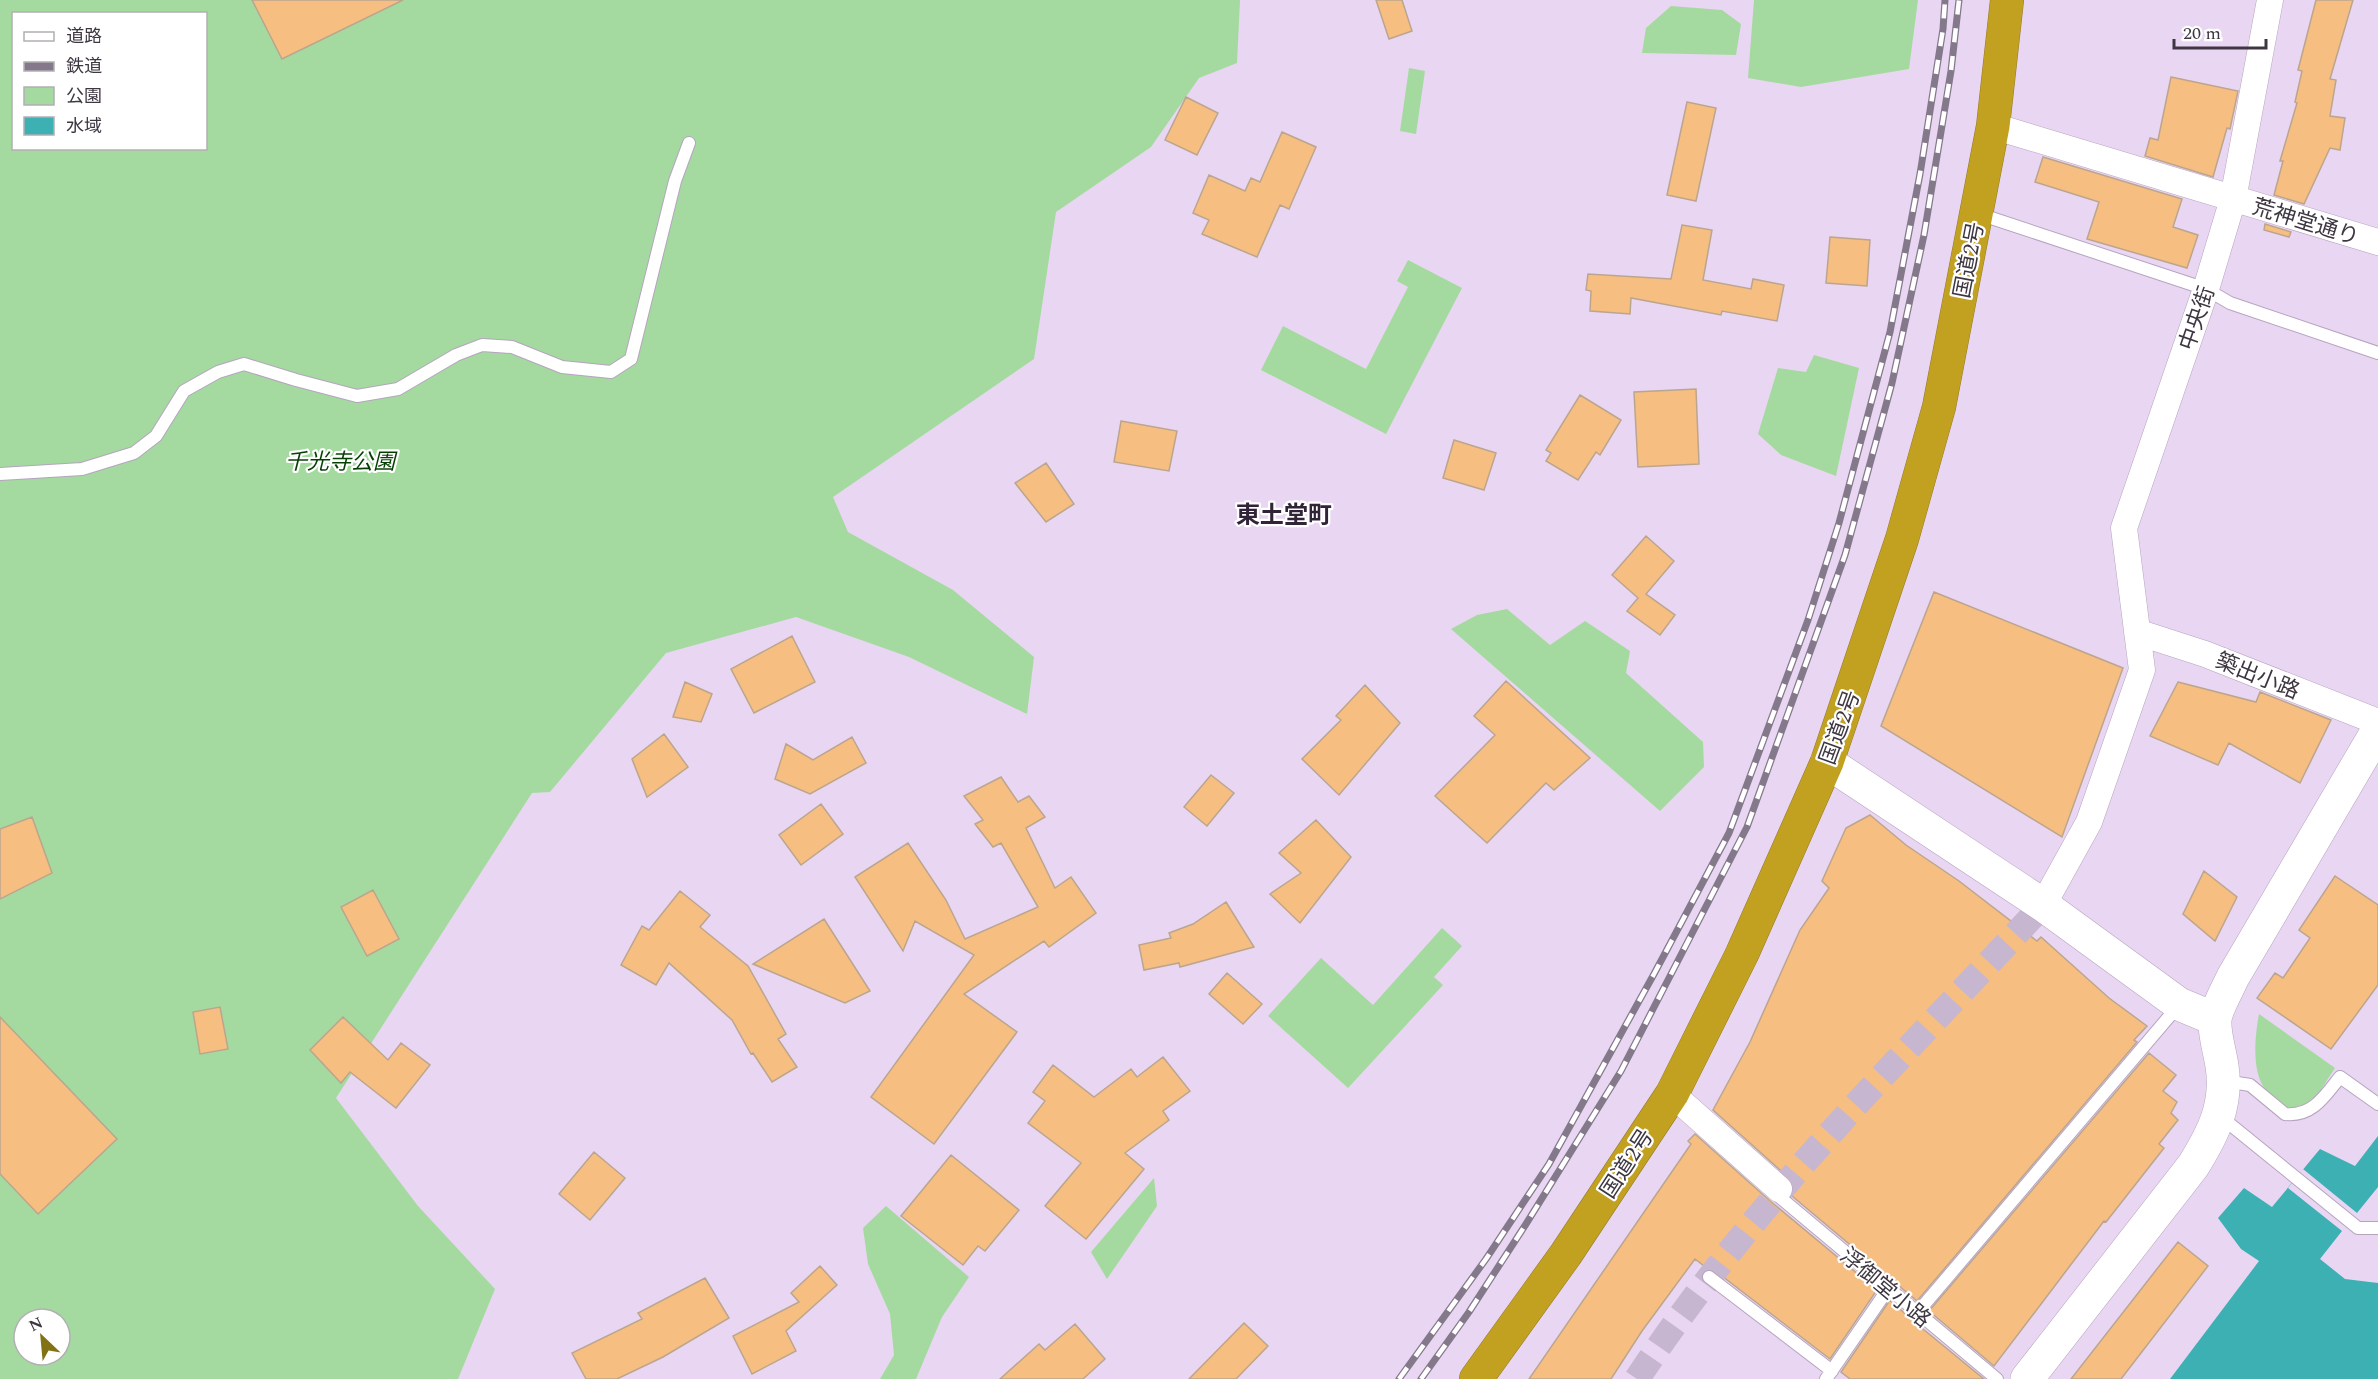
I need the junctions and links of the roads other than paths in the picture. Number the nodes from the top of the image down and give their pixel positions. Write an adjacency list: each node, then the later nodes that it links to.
1 (2007, 0): 3 (highway, 国道2号)
2 (2270, 0): 5 (street, 中央街)
3 (1993, 126): 5 (street, 荒神堂通り); 6 (highway, 国道2号)
4 (689, 143): 10 (lane)
5 (2234, 199): 7 (street, 荒神堂通り); 8 (street, 中央街)
6 (1977, 213): 8 (lane); 14 (highway, 国道2号)
7 (2378, 242)
8 (2206, 289): 9 (lane); 11 (street, 中央街)
9 (2378, 353)
10 (0, 474)
11 (2137, 632): 12 (street, 築出小路); 15 (street, 中央街)
12 (2378, 722)
13 (2378, 730): 17 (street)
14 (1827, 762): 15 (street); 19 (highway, 国道2号)
15 (2043, 905): 16 (street)
16 (2179, 1004): 17 (street); 26 (lane)
17 (2215, 1019): 18 (street)
18 (2224, 1080): 20 (lane); 21 (street)
19 (1672, 1094): 22 (street); 28 (highway, 国道2号)
20 (2378, 1104)
21 (2220, 1116): 23 (lane); 30 (street)
22 (1778, 1192): 25 (lane, 浮御堂小路)
23 (2378, 1227)
24 (1709, 1277): 27 (lane)
25 (1888, 1289): 26 (lane, 浮御堂小路); 27 (lane)
26 (1917, 1313): 29 (lane, 浮御堂小路)
27 (1829, 1375)
28 (1476, 1379)
29 (1997, 1379)
30 (2027, 1379)

